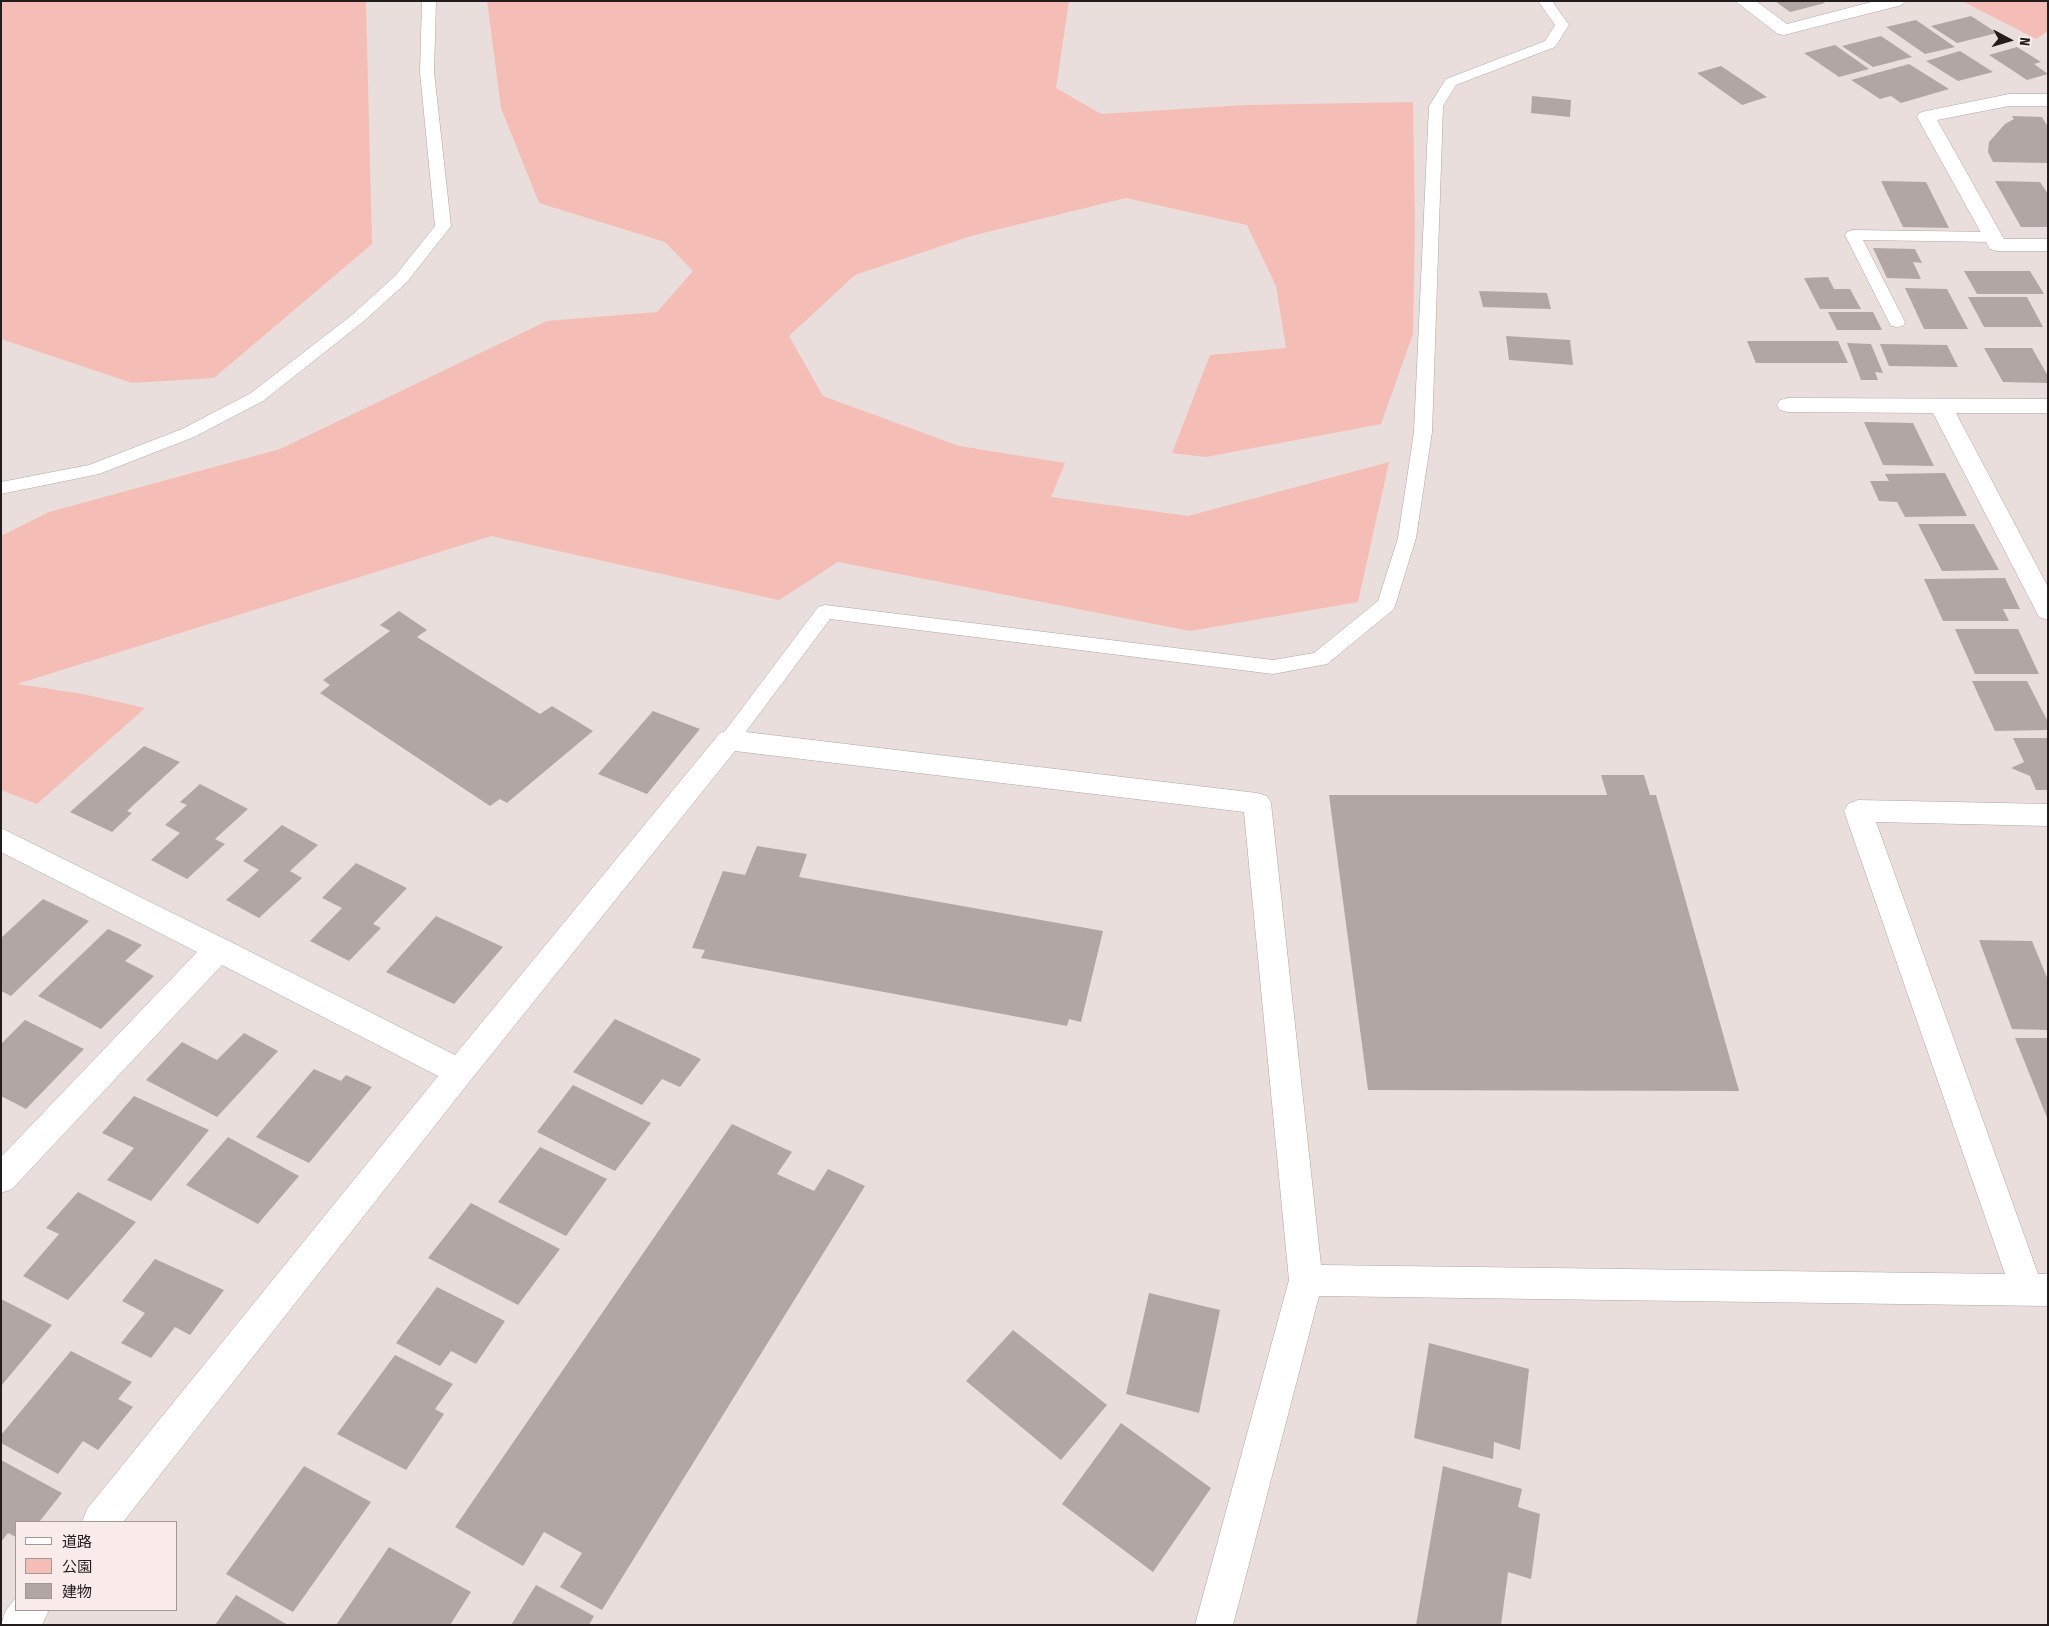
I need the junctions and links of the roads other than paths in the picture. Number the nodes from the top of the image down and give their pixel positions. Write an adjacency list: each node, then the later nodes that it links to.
1 (429, 1): 12 (lane)
2 (1545, 1): 14 (lane)
3 (1744, 1): 4 (street)
4 (1896, 1)
5 (2048, 100): 6 (street)
6 (1992, 238): 7 (street); 8 (lane)
7 (2048, 245)
8 (1897, 322)
9 (1788, 405): 10 (street)
10 (1942, 406): 11 (street); 13 (street)
11 (2048, 406)
12 (1, 488)
13 (2048, 611)
14 (729, 740): 18 (street); 20 (street)
15 (2048, 815): 21 (street)
16 (5, 846): 17 (street)
17 (219, 949): 18 (street); 19 (street)
18 (459, 1072): 22 (street)
19 (1, 1179)
20 (1306, 1280): 21 (street); 25 (street)
21 (2038, 1290)
22 (101, 1521)
23 (29, 1611): 24 (street)
24 (18, 1625)
25 (1214, 1625)

